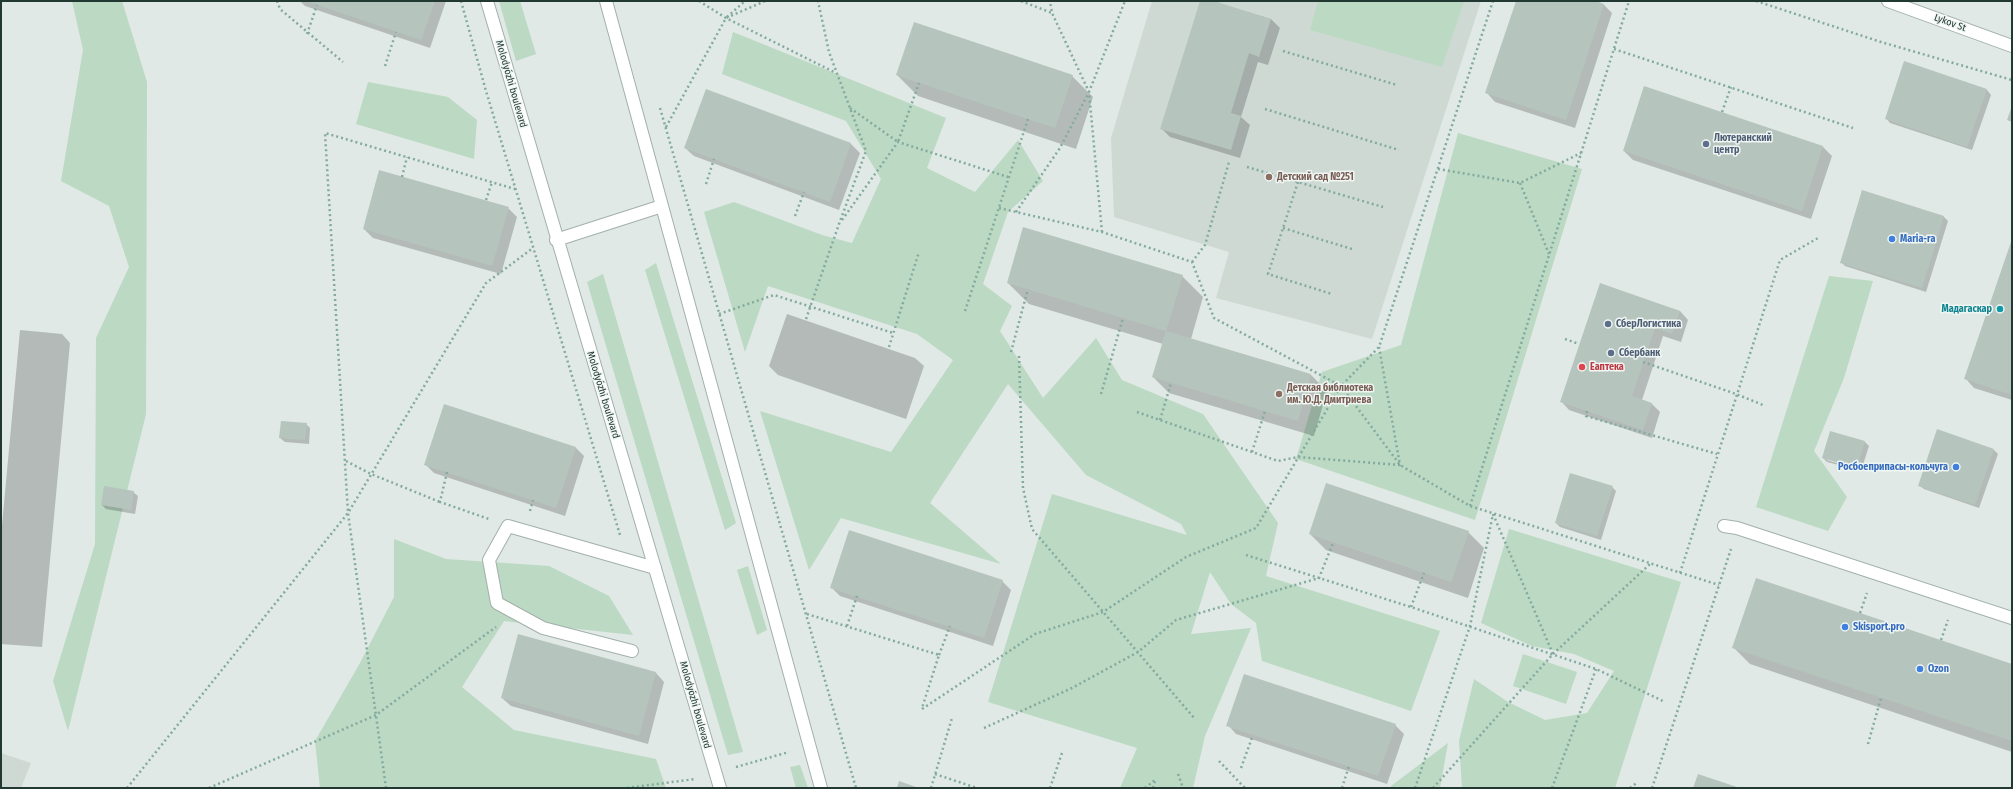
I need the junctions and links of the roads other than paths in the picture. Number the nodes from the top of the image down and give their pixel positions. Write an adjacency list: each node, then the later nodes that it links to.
1 (487, 1): 6 (street, Molodyózhi boulevard)
2 (606, 1): 5 (street)
3 (1888, 1): 4 (street, Lykov St)
4 (2012, 46)
5 (662, 206): 6 (street); 12 (street)
6 (556, 240): 8 (street, Molodyózhi boulevard)
7 (1724, 526): 9 (street)
8 (655, 568): 10 (street); 11 (street, Molodyózhi boulevard)
9 (2012, 618)
10 (632, 651)
11 (720, 788)
12 (821, 788)

